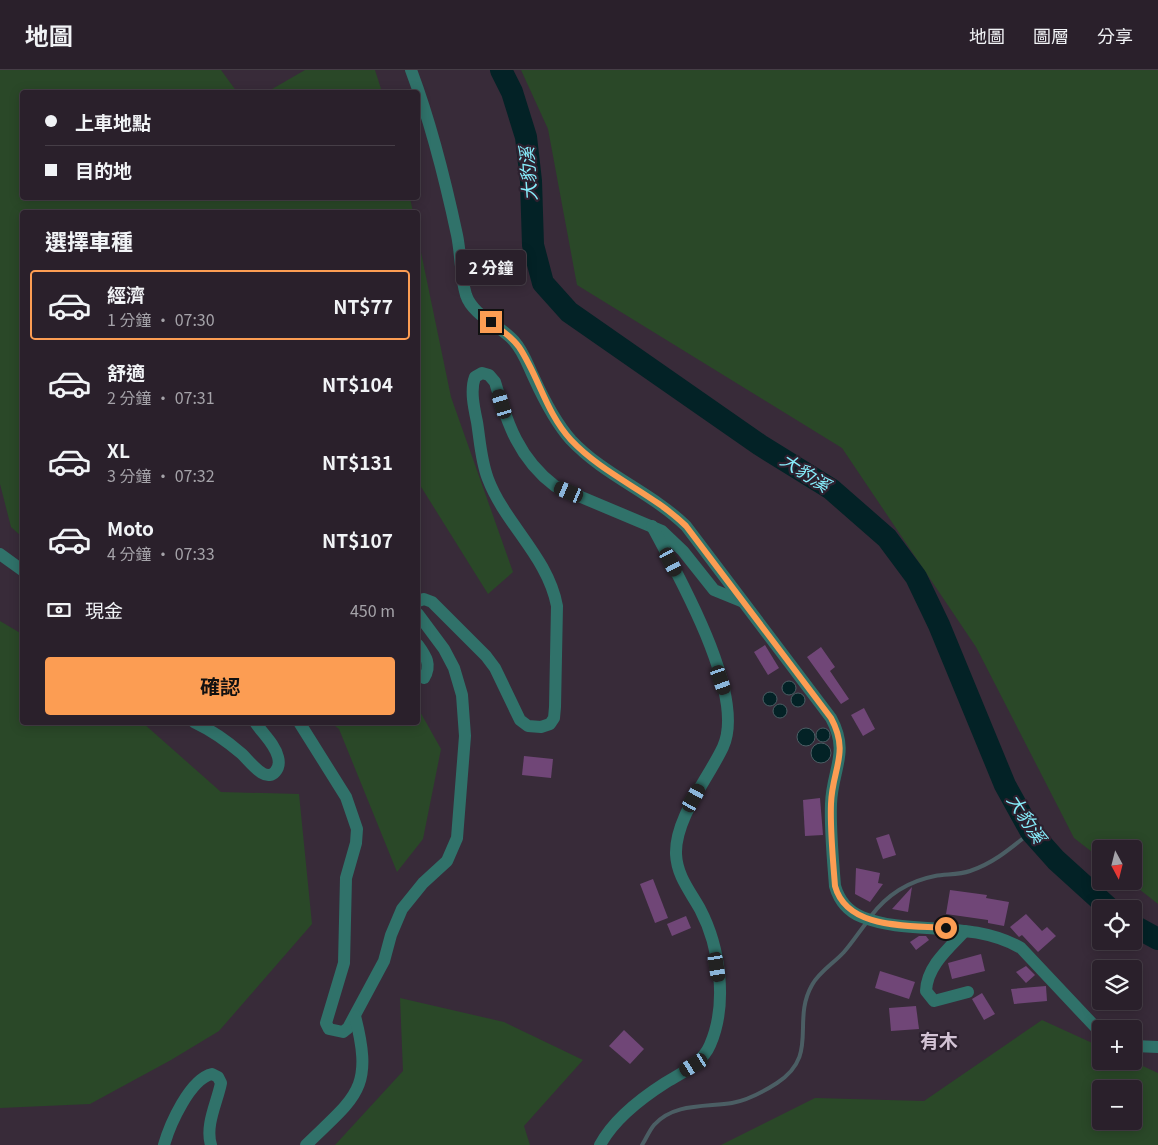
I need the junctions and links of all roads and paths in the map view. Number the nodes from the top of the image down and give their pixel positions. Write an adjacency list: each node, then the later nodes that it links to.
1 (411, 70): 2 (street)
2 (418, 90)
3 (420, 97): 8 (street)
4 (652, 526): 7 (street); 8 (street); 24 (street)
5 (0, 554): 6 (street)
6 (20, 569)
7 (420, 596)
8 (741, 602): 15 (street)
9 (420, 617): 17 (street)
10 (420, 648): 11 (street)
11 (424, 678)
12 (201, 725): 13 (street)
13 (256, 725)
14 (301, 725): 17 (street)
15 (965, 931): 16 (street); 18 (street)
16 (968, 992)
17 (355, 1016): 23 (street)
18 (1092, 1023)
19 (1142, 1046): 20 (street)
20 (1158, 1047)
21 (164, 1145): 22 (street)
22 (211, 1145)
23 (306, 1145)
24 (600, 1145)

